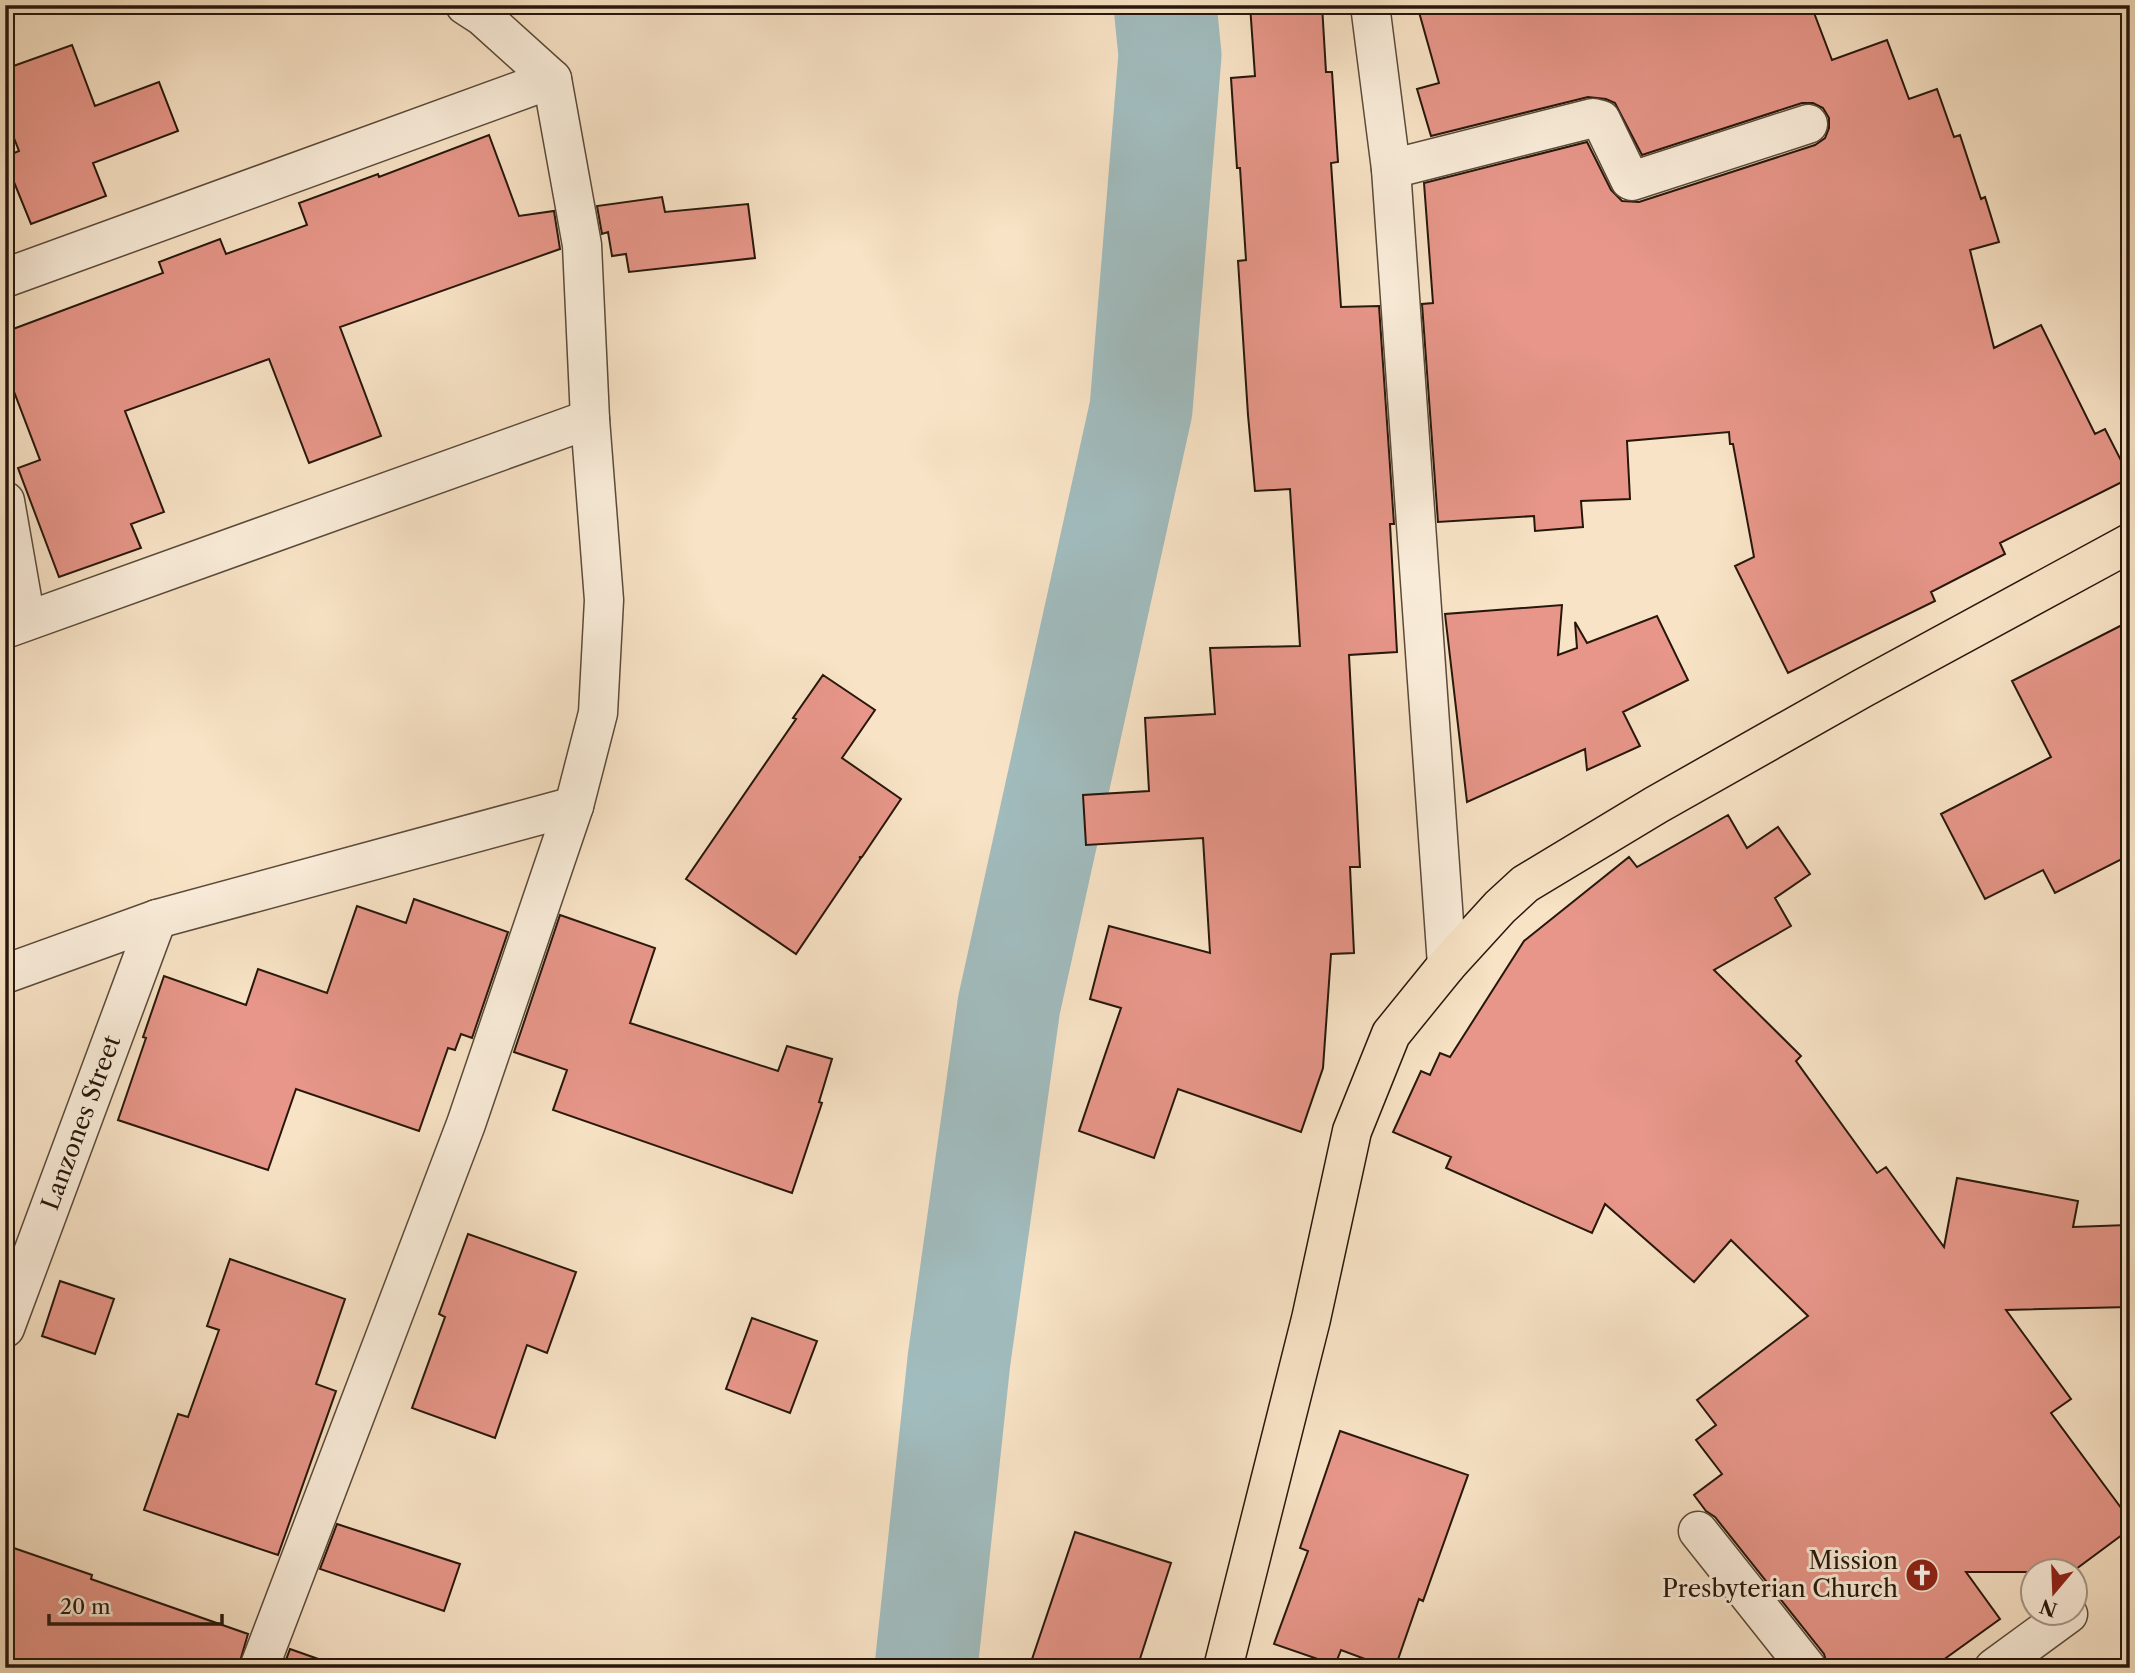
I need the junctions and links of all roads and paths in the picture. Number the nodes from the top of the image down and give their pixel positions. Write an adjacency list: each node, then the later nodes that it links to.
1 (465, 5): 3 (street)
2 (1370, 5): 5 (street)
3 (552, 79): 6 (street); 7 (street)
4 (1808, 124): 5 (street)
5 (1391, 169): 13 (street)
6 (5, 278)
7 (590, 419): 10 (street); 11 (street)
8 (5, 501): 10 (street)
9 (2130, 543): 13 (main road)
10 (16, 625)
11 (574, 806): 12 (street); 18 (street)
12 (157, 919): 14 (street); 15 (street, Lanzones Street)
13 (1447, 965): 19 (main road)
14 (5, 974)
15 (5, 1328)
16 (1698, 1531): 20 (street)
17 (2049, 1628): 21 (street)
18 (259, 1668)
19 (1223, 1668)
20 (1807, 1668)
21 (1994, 1668)

